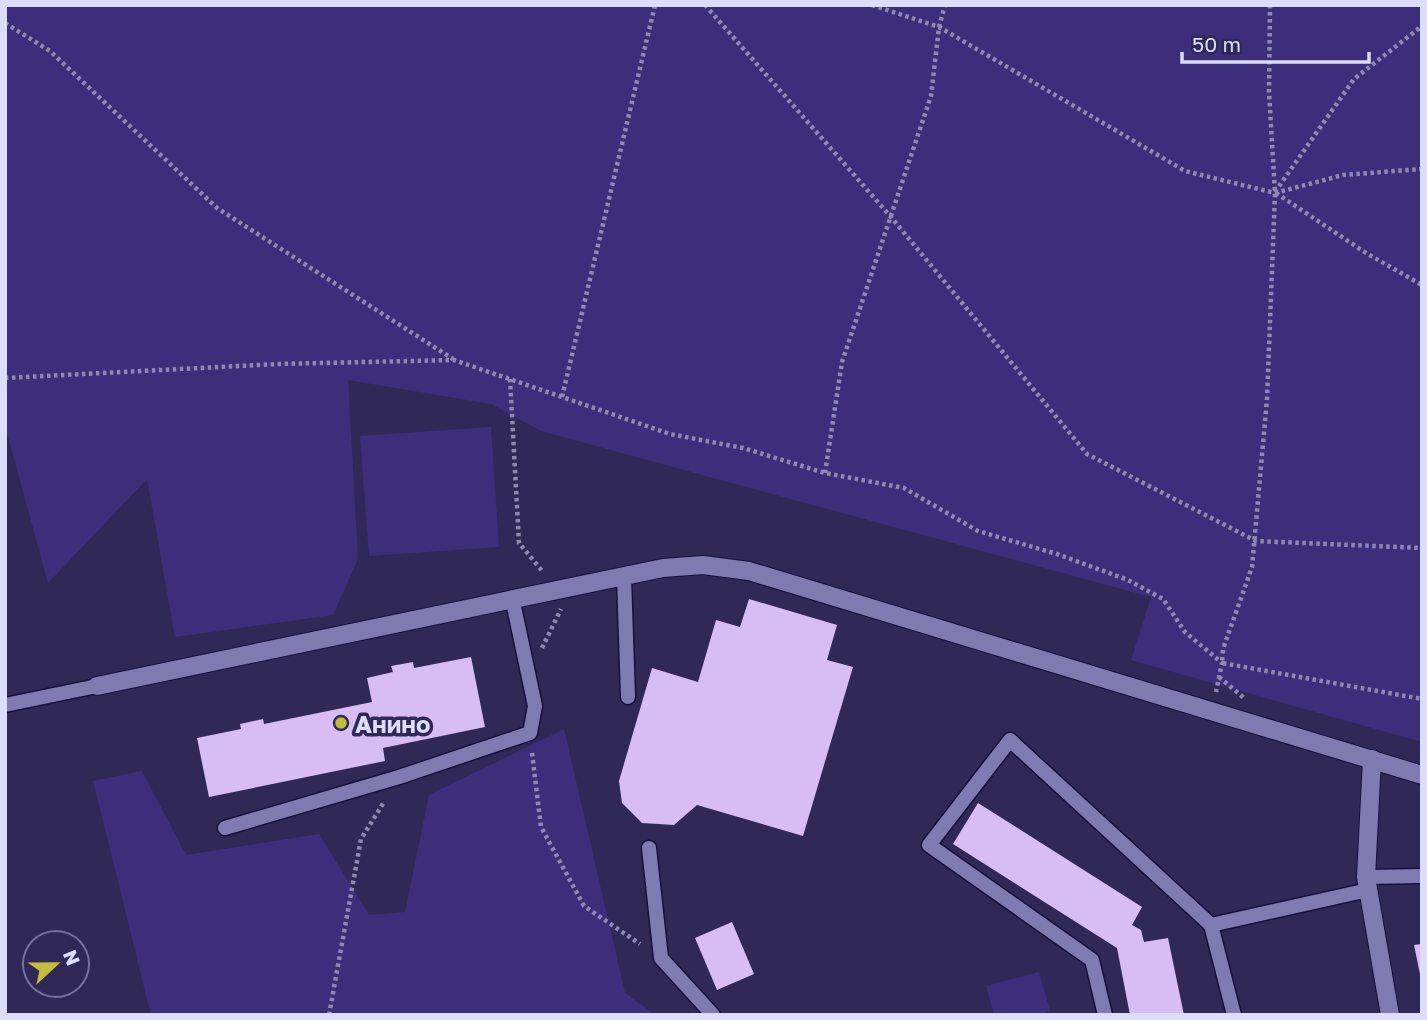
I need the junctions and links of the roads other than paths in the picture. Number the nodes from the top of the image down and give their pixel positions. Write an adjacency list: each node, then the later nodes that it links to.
1 (624, 577): 2 (street); 4 (lane); 6 (street)
2 (513, 602): 3 (street); 8 (lane)
3 (97, 686): 5 (lane)
4 (628, 696)
5 (5, 705)
6 (1372, 759): 7 (street); 11 (street)
7 (1422, 775)
8 (225, 828)
9 (649, 848): 13 (lane)
10 (1422, 876): 11 (lane)
11 (1367, 883): 12 (lane); 16 (street)
12 (1211, 925): 14 (lane); 15 (lane)
13 (713, 1015)
14 (1105, 1015)
15 (1234, 1015)
16 (1390, 1015)

